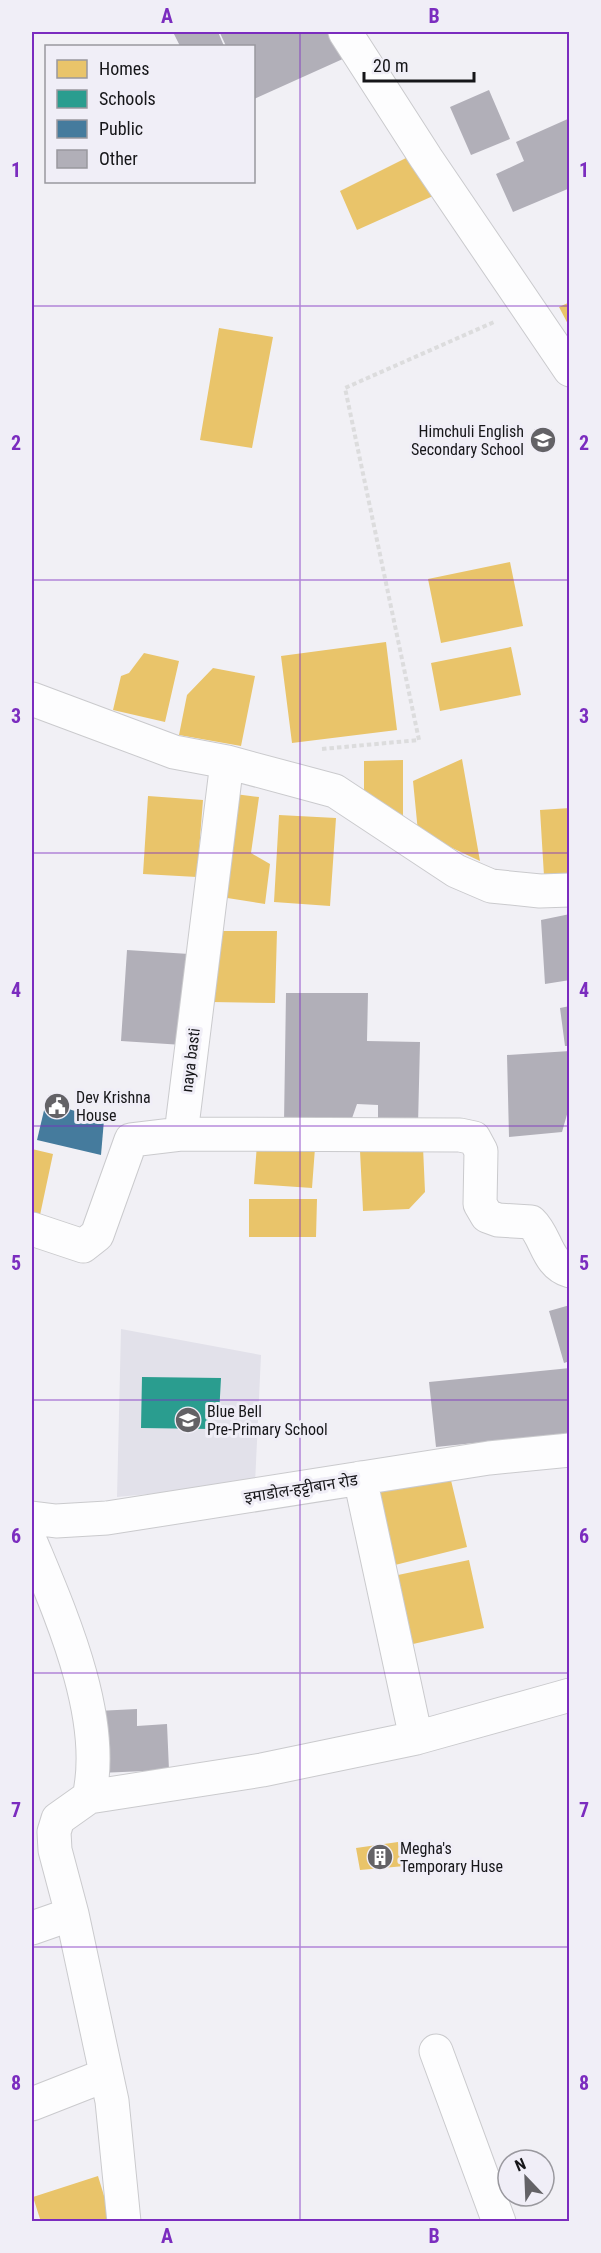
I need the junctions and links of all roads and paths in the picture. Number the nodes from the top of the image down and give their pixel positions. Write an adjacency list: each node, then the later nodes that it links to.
1 (345, 32): 2 (street)
2 (528, 307): 3 (street); 6 (path)
3 (570, 370)
4 (32, 699): 5 (street)
5 (227, 762): 6 (street); 8 (street, naya basti)
6 (294, 780): 7 (street)
7 (570, 890)
8 (181, 1134): 9 (street); 10 (street)
9 (32, 1228)
10 (570, 1271)
11 (570, 1449): 12 (street, इमाडोल-हट्टीबान रोड)
12 (360, 1478): 13 (street, इमाडोल-हट्टीबान रोड); 16 (street)
13 (32, 1518)
14 (32, 1545): 17 (street)
15 (570, 1695): 16 (street)
16 (416, 1738): 17 (street)
17 (89, 1797): 18 (street)
18 (45, 1819): 19 (street)
19 (72, 1914): 20 (street); 22 (street)
20 (32, 1928)
21 (436, 2051): 25 (street)
22 (106, 2075): 23 (street); 24 (street)
23 (32, 2104)
24 (124, 2222)
25 (499, 2222)

